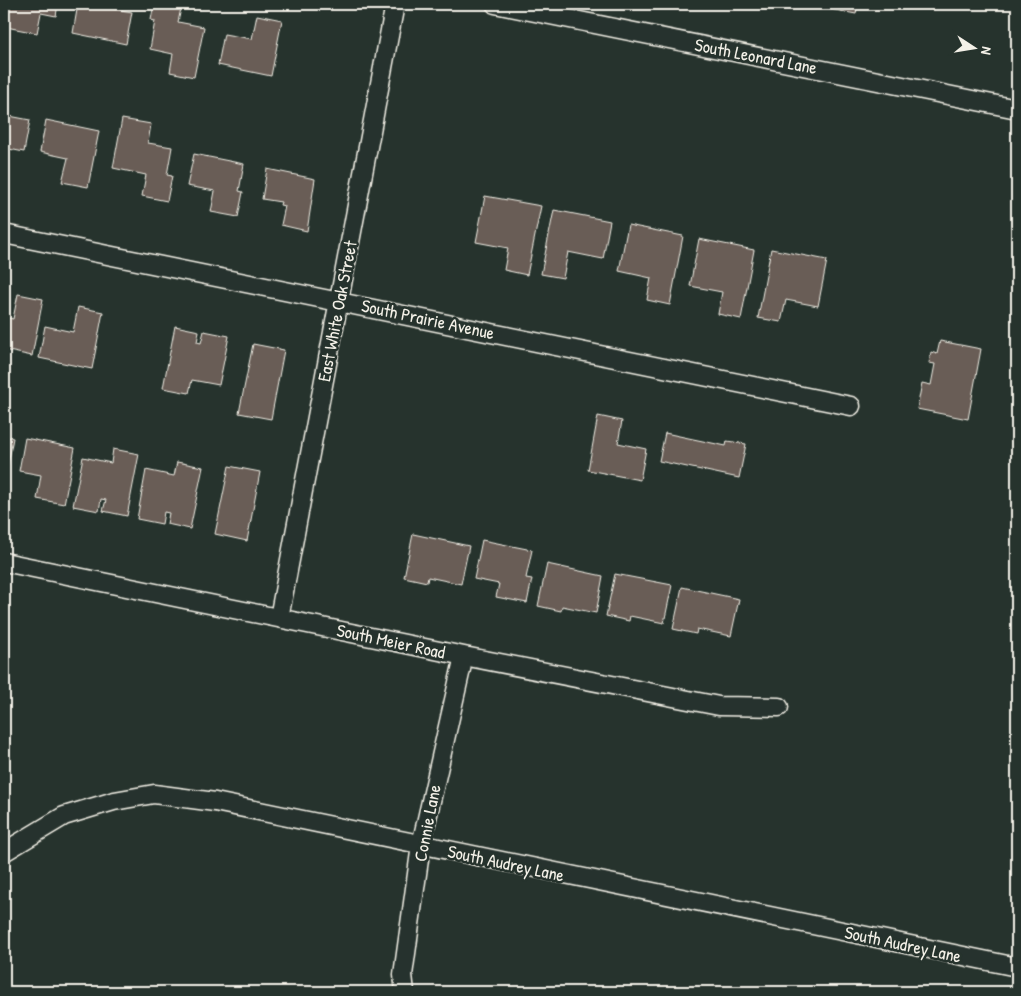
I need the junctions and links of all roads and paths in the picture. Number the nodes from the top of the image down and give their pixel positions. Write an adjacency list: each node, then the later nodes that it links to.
1 (395, 4): 5 (street, East White Oak Street)
2 (496, 4): 3 (street, South Leonard Lane)
3 (1017, 109)
4 (4, 234): 5 (street, South Prairie Avenue)
5 (339, 301): 6 (street, South Prairie Avenue); 8 (street, East White Oak Street)
6 (851, 406)
7 (4, 562): 8 (street, South Meier Road)
8 (279, 618): 9 (street, South Meier Road)
9 (464, 656): 10 (street, South Meier Road); 11 (street, Connie Lane)
10 (779, 707)
11 (421, 845): 12 (street, South Audrey Lane); 13 (street, South Audrey Lane); 14 (street, Connie Lane)
12 (4, 850)
13 (1017, 967)
14 (405, 992)

